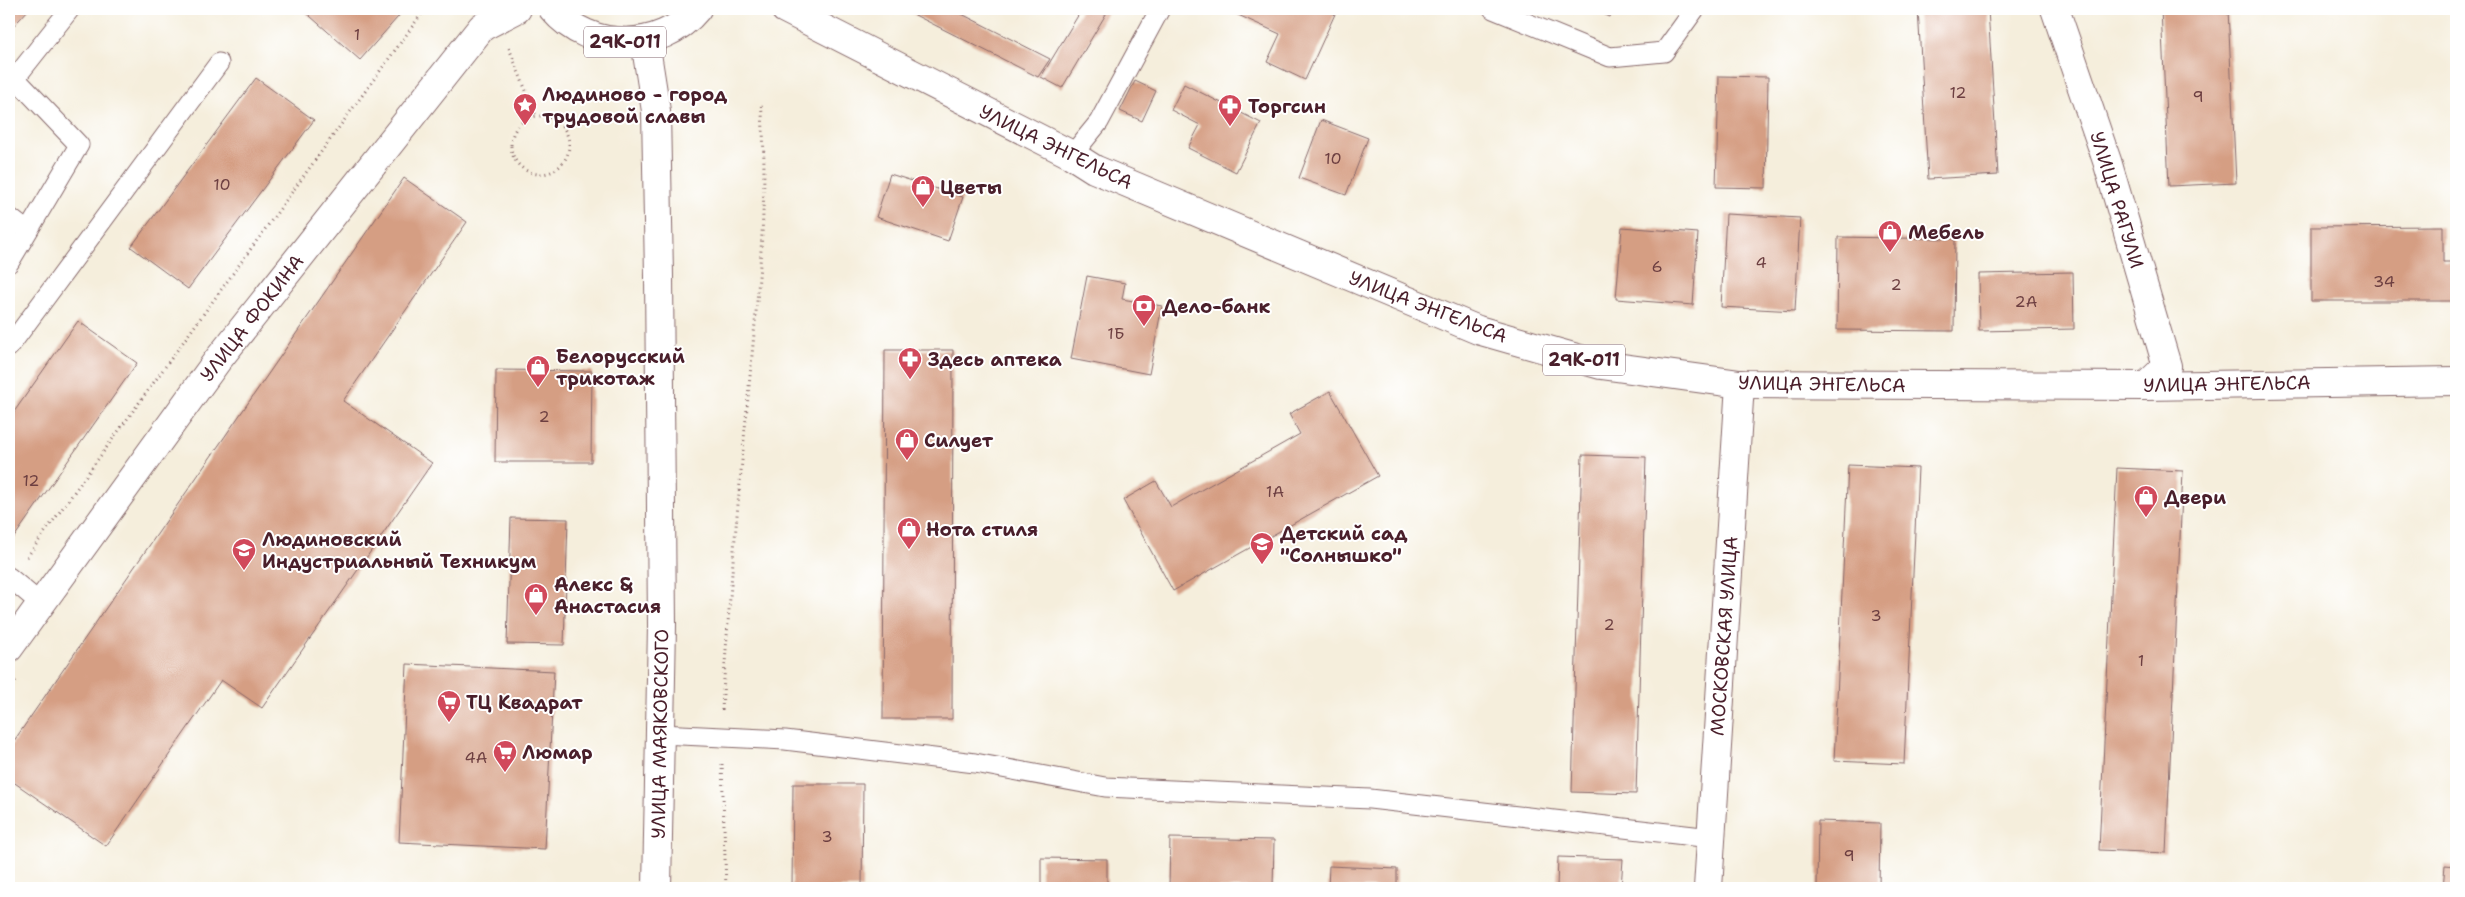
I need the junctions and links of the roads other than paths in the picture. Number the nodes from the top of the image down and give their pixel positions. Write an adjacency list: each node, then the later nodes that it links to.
1 (70, 9): 12 (lane)
2 (517, 9): 22 (street, УЛИЦА ФОКИНА)
3 (553, 9): 10 (street, 29К-011)
4 (697, 9): 10 (street, 29К-011)
5 (785, 9): 13 (street, УЛИЦА ЭНГЕЛЬСА / 29К-011)
6 (1160, 9): 13 (lane)
7 (1493, 9): 8 (lane)
8 (1695, 9)
9 (2055, 9): 20 (street, УЛИЦА РАГУЛИ)
10 (645, 41): 24 (street, УЛИЦА МАЯКОВСКОГО)
11 (219, 63): 17 (lane)
12 (12, 82): 15 (lane)
13 (1072, 155): 19 (street, УЛИЦА ЭНГЕЛЬСА / 29К-011)
14 (9, 217): 15 (lane)
15 (27, 231): 16 (lane)
16 (9, 263)
17 (9, 347)
18 (2456, 381): 20 (street, УЛИЦА ЭНГЕЛЬСА / 29К-011)
19 (1740, 384): 20 (street, УЛИЦА ЭНГЕЛЬСА / 29К-011); 25 (street, МОСКОВСКАЯ УЛИЦА)
20 (2146, 386)
21 (9, 577): 22 (lane)
22 (40, 604): 23 (street, УЛИЦА ФОКИНА)
23 (9, 648)
24 (660, 734): 25 (lane); 26 (street, УЛИЦА МАЯКОВСКОГО)
25 (1711, 838): 27 (street, МОСКОВСКАЯ УЛИЦА)
26 (657, 888)
27 (1708, 888)

